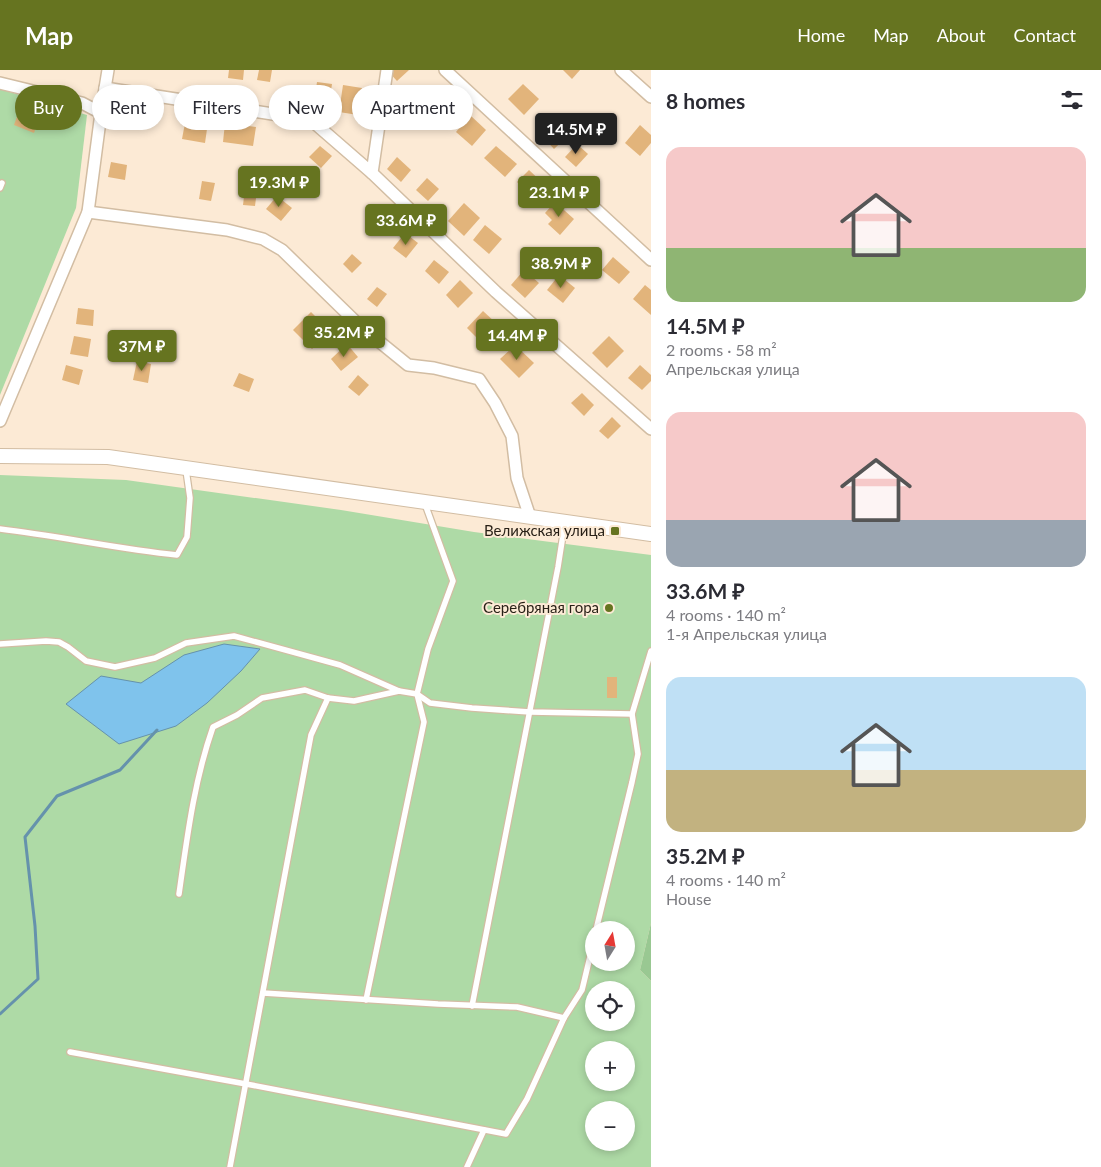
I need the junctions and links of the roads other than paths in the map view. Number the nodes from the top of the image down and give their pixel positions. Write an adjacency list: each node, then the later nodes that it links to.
1 (108, 70): 6 (street)
2 (387, 70): 11 (street)
3 (445, 70): 13 (street)
4 (621, 70): 8 (street)
5 (0, 83): 9 (street)
6 (106, 85)
7 (164, 97): 11 (street)
8 (651, 98)
9 (92, 108)
10 (99, 130): 12 (street)
11 (372, 173): 15 (street)
12 (88, 212): 14 (street); 19 (street)
13 (651, 260)
14 (0, 421)
15 (651, 429)
16 (0, 456): 17 (street)
17 (186, 468): 18 (street); 21 (lane)
18 (425, 502): 19 (street); 26 (lane)
19 (530, 517): 20 (street)
20 (564, 522): 22 (street); 28 (lane)
21 (0, 529)
22 (651, 534)
23 (0, 644): 25 (lane)
24 (651, 651): 29 (lane)
25 (399, 691): 26 (lane); 27 (lane)
26 (417, 694): 28 (lane); 34 (lane)
27 (328, 698): 30 (lane); 33 (lane)
28 (530, 712): 29 (lane); 35 (lane)
29 (632, 714): 31 (lane)
30 (179, 894)
31 (598, 921)
32 (587, 971): 36 (lane)
33 (263, 992): 34 (lane); 38 (lane)
34 (366, 1000): 35 (lane)
35 (472, 1006): 36 (lane)
36 (564, 1018): 39 (lane)
37 (70, 1052): 38 (lane)
38 (246, 1084): 39 (lane); 40 (lane)
39 (484, 1130): 41 (lane)
40 (230, 1167)
41 (467, 1167)

